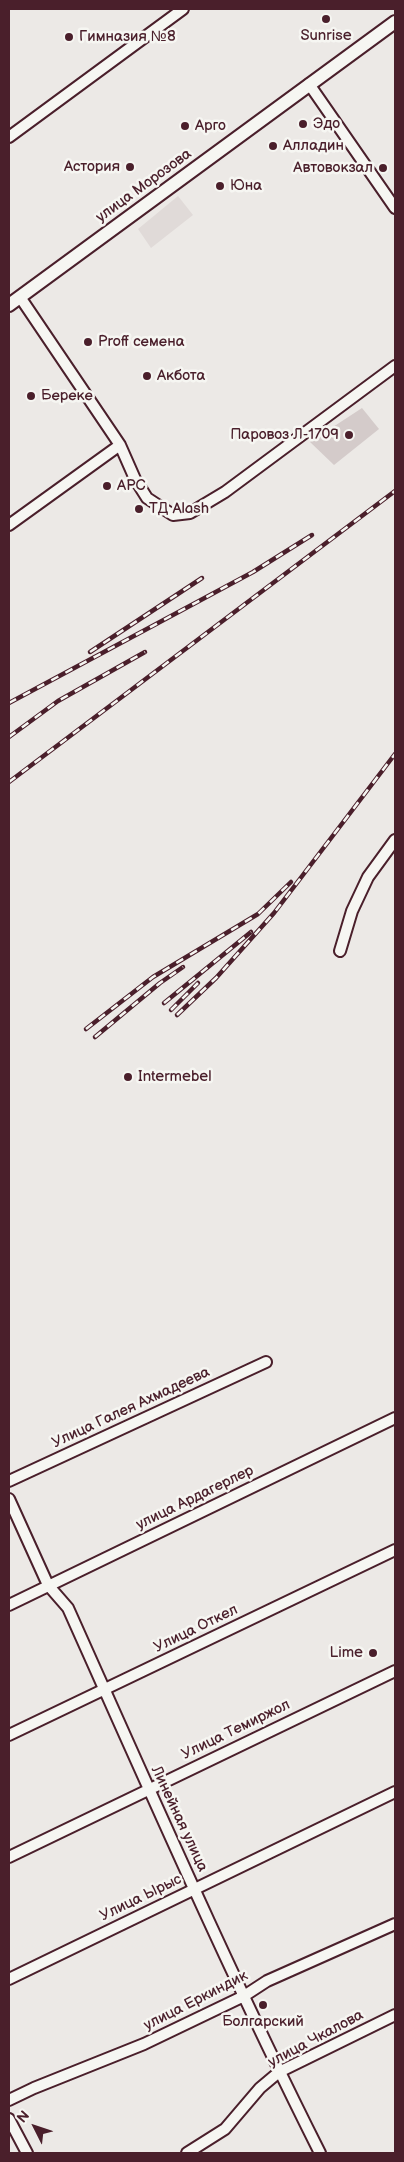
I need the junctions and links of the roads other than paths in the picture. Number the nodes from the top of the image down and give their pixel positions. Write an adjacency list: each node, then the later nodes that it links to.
1 (184, 9): 4 (street)
2 (395, 22): 3 (main road, улица Морозова)
3 (309, 84): 5 (street); 6 (main road, улица Морозова)
4 (9, 138)
5 (395, 208)
6 (20, 297): 7 (main road, улица Морозова); 9 (street)
7 (9, 305)
8 (395, 366): 9 (street)
9 (120, 445): 10 (street)
10 (9, 525)
11 (395, 840): 12 (street)
12 (340, 951)
13 (266, 1362): 15 (street, Улица Галея Ахмадеева)
14 (395, 1418): 18 (street, улица Ардагерлер)
15 (9, 1481)
16 (9, 1499): 18 (street, Линейная улица)
17 (395, 1550): 21 (street, Улица Откел)
18 (48, 1586): 19 (street, улица Ардагерлер); 21 (street, Линейная улица)
19 (9, 1604)
20 (395, 1671): 23 (street, Улица Темиржол)
21 (104, 1690): 22 (street, Улица Откел); 23 (street, Линейная улица)
22 (9, 1734)
23 (148, 1789): 25 (street, Улица Темиржол); 26 (street, Линейная улица)
24 (395, 1792): 26 (street, Улица Ырыс)
25 (9, 1857)
26 (195, 1889): 28 (street, Улица Ырыс); 29 (street, Линейная улица)
27 (395, 1924): 29 (street, улица Еркиндик)
28 (9, 1979)
29 (244, 1996): 31 (street, Линейная улица); 32 (street, улица Еркиндик)
30 (395, 2015): 31 (street, улица Чкалова)
31 (279, 2072): 35 (street, улица Чкалова); 36 (street, Линейная улица)
32 (9, 2100)
33 (9, 2119): 34 (street)
34 (27, 2153)
35 (187, 2153)
36 (320, 2153)

